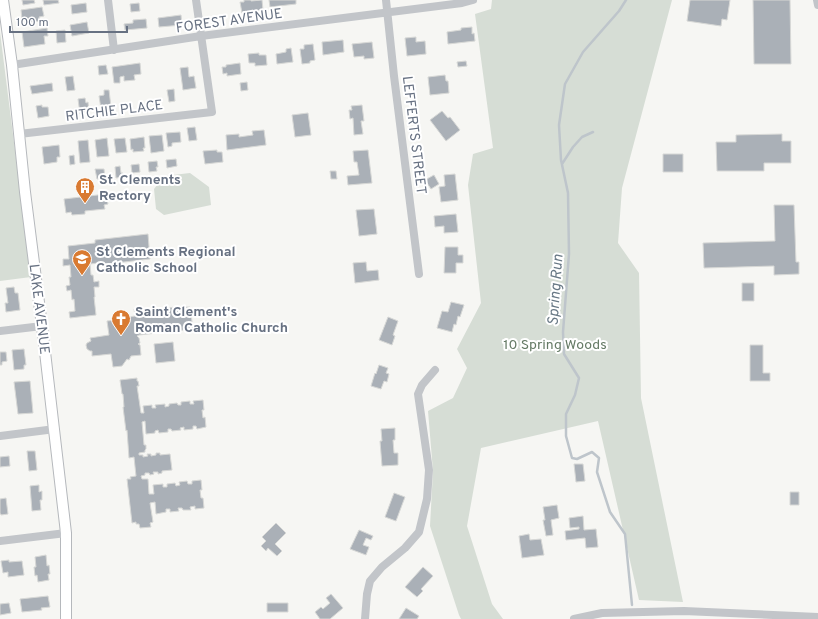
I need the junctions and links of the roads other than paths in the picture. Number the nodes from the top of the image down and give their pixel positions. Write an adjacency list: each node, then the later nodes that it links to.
1 (3, 0): 11 (main road, LAKE AVENUE)
2 (108, 0): 10 (street)
3 (196, 0): 9 (street)
4 (386, 0): 8 (street, LEFFERTS STREET)
5 (473, 0): 8 (street, FOREST AVENUE)
6 (817, 0): 7 (street)
7 (818, 5)
8 (387, 13): 9 (street, FOREST AVENUE); 13 (street, LEFFERTS STREET)
9 (201, 36): 10 (street, FOREST AVENUE); 12 (street, RITCHIE PLACE)
10 (114, 50): 11 (street, FOREST AVENUE)
11 (12, 65): 12 (main road, LAKE AVENUE)
12 (19, 134): 14 (main road, LAKE AVENUE)
13 (419, 274)
14 (42, 326): 15 (street); 17 (main road, LAKE AVENUE)
15 (0, 331)
16 (435, 370): 25 (street)
17 (55, 430): 18 (street); 19 (main road, LAKE AVENUE)
18 (0, 436)
19 (66, 533): 20 (street); 24 (main road, LAKE AVENUE)
20 (0, 541)
21 (730, 616): 22 (street); 26 (street)
22 (775, 617): 23 (street)
23 (818, 617)
24 (66, 619)
25 (365, 619)
26 (574, 619)

